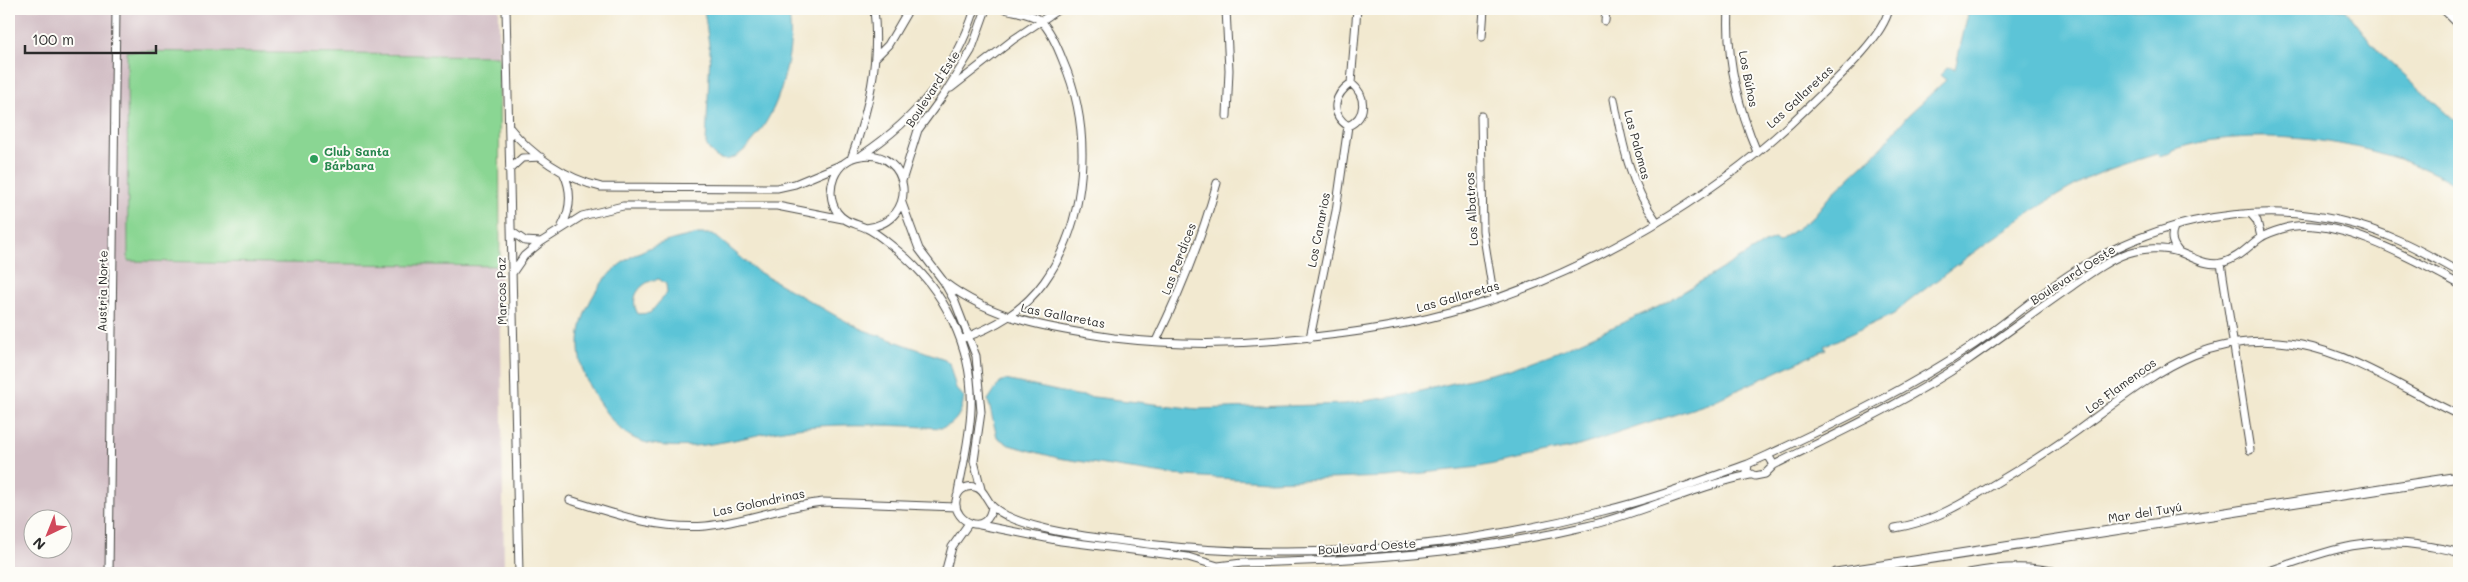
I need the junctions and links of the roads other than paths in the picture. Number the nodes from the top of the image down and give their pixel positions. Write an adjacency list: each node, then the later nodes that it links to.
1 (116, 9): 99 (street, Austria Norte)
2 (506, 9): 26 (street, Marcos Paz)
3 (874, 9): 20 (street)
4 (909, 9): 20 (street)
5 (975, 9): 29 (street, Boulevard Este)
6 (986, 9): 22 (street, Boulevard Este)
7 (1005, 9): 16 (street)
8 (1060, 9): 16 (street)
9 (1226, 9): 24 (street)
10 (1357, 9): 21 (street)
11 (1484, 9): 19 (street)
12 (1606, 9): 17 (street)
13 (1729, 9): 28 (street, Los Búhos)
14 (1889, 9): 28 (street, Las Gallaretas)
15 (2444, 9): 18 (street)
16 (1041, 21): 22 (street); 58 (street)
17 (1606, 21)
18 (2459, 24)
19 (1482, 37)
20 (876, 57): 31 (street)
21 (1351, 83): 27 (street); 27 (street)
22 (946, 93): 35 (street, Boulevard Este)
23 (1614, 99): 40 (street, Las Palomas)
24 (1227, 116)
25 (1481, 116): 57 (street, Los Albatros)
26 (508, 126): 30 (street); 33 (street, Marcos Paz)
27 (1348, 126): 60 (street, Los Canarios)
28 (1757, 152): 40 (street, Las Gallaretas)
29 (862, 155): 31 (street); 35 (street)
30 (541, 157): 33 (street); 34 (street)
31 (851, 159): 32 (street)
32 (844, 164): 34 (street); 39 (street)
33 (510, 170): 45 (street, Marcos Paz)
34 (562, 172): 43 (street)
35 (902, 182): 37 (street)
36 (1217, 183): 62 (street, Las Perdices)
37 (902, 203): 44 (street); 55 (street)
38 (2251, 214): 41 (street, Boulevard Oeste); 42 (street, Boulevard Oeste); 47 (street)
39 (844, 219): 43 (street); 44 (street)
40 (1657, 222): 57 (street, Las Gallaretas)
41 (2359, 226): 46 (street); 53 (street, Boulevard Oeste)
42 (2174, 227): 49 (street); 51 (street, Boulevard Oeste)
43 (561, 228): 48 (street)
44 (866, 228): 61 (street)
45 (512, 232): 48 (street); 52 (street, Marcos Paz)
46 (2356, 236): 47 (street); 56 (street)
47 (2261, 237): 50 (street)
48 (541, 242): 52 (street)
49 (2179, 252): 50 (street, Boulevard Oeste); 54 (street, Boulevard Oeste)
50 (2221, 264): 63 (street)
51 (2077, 270): 54 (street); 64 (street, Boulevard Oeste)
52 (513, 272): 100 (street, Marcos Paz)
53 (2459, 272)
54 (2082, 279): 65 (street, Boulevard Oeste)
55 (944, 282): 58 (street, Las Gallaretas); 59 (street)
56 (2459, 284)
57 (1494, 299): 60 (street, Las Gallaretas)
58 (1011, 317): 59 (street); 62 (street, Las Gallaretas)
59 (970, 336): 61 (street); 76 (street)
60 (1310, 338): 62 (street, Las Gallaretas)
61 (961, 339): 77 (street)
62 (1156, 341)
63 (2232, 345): 66 (street, Los Flamencos); 69 (street); 85 (street, Los Flamencos)
64 (1961, 352): 65 (street); 67 (street, Boulevard Oeste)
65 (1967, 361): 68 (street, Boulevard Oeste)
66 (2459, 415)
67 (1828, 427): 68 (street); 70 (street, Boulevard Oeste)
68 (1831, 437): 72 (street, Boulevard Oeste)
69 (2250, 450)
70 (1768, 455): 71 (street, Boulevard Oeste); 72 (street)
71 (1748, 464): 73 (street); 75 (street, Boulevard Oeste)
72 (1774, 465): 73 (street, Boulevard Oeste)
73 (1750, 475): 78 (street, Boulevard Oeste)
74 (2459, 477): 102 (street, Mar del Tuyú)
75 (1683, 487): 78 (street); 83 (street, Boulevard Oeste)
76 (980, 489): 77 (street); 80 (street)
77 (958, 492): 81 (street)
78 (1685, 496): 86 (street, Boulevard Oeste)
79 (570, 500): 81 (street, Las Golondrinas)
80 (992, 506): 84 (street); 87 (street, Boulevard Oeste)
81 (956, 507): 82 (street)
82 (969, 523): 84 (street); 101 (street)
83 (1556, 523): 86 (street); 88 (street, Boulevard Oeste)
84 (980, 525): 89 (street, Boulevard Oeste)
85 (1894, 528)
86 (1558, 532): 93 (street, Boulevard Oeste)
87 (1090, 536): 89 (street); 90 (street, Boulevard Oeste)
88 (1432, 543): 92 (street, Boulevard Oeste); 93 (street)
89 (1088, 546): 96 (street, Boulevard Oeste)
90 (1214, 550): 91 (street, Boulevard Oeste); 96 (street)
91 (1228, 551): 92 (street, Boulevard Oeste); 97 (street)
92 (1300, 553): 95 (street)
93 (1433, 553): 95 (street, Boulevard Oeste)
94 (2459, 553): 98 (street)
95 (1301, 562): 97 (street, Boulevard Oeste)
96 (1210, 564): 97 (street, Boulevard Oeste)
97 (1232, 565)
98 (2287, 565): 105 (street); 106 (street)
99 (108, 573)
100 (519, 573)
101 (945, 573)
102 (1836, 573)
103 (1969, 573): 104 (street)
104 (2062, 573)
105 (2263, 573)
106 (2274, 573)

